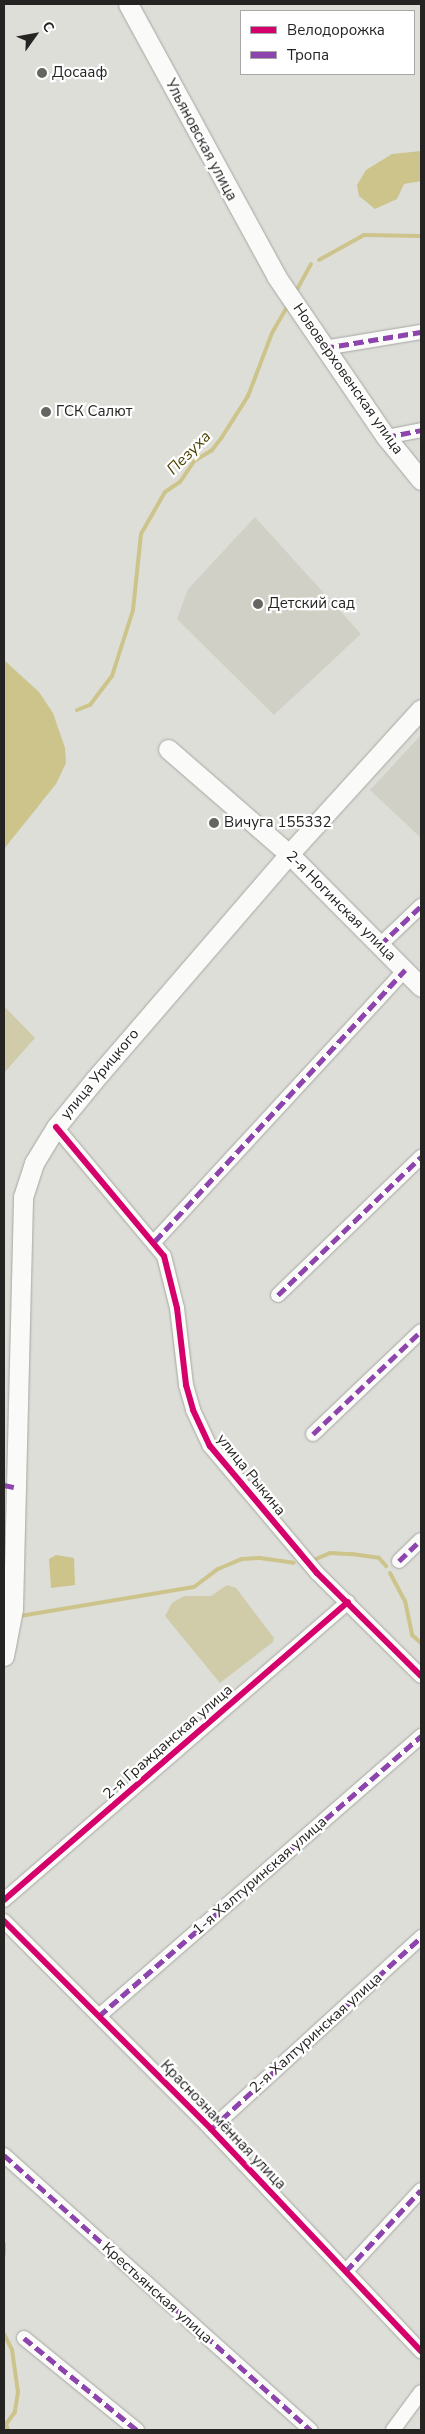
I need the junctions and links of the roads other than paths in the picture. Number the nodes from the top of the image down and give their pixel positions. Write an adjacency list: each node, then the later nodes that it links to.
1 (128, 4): 2 (main road, Ульяновская улица)
2 (276, 276): 4 (main road, Нововерховенская улица)
3 (421, 332): 4 (street)
4 (324, 348): 6 (main road, Нововерховенская улица)
5 (421, 430): 6 (street)
6 (386, 437): 7 (main road, Нововерховенская улица)
7 (421, 480)
8 (421, 709): 10 (main road, улица Урицкого)
9 (168, 749): 10 (main road, 2-я Ногинская улица)
10 (289, 854): 12 (main road, 2-я Ногинская улица); 15 (main road, улица Урицкого)
11 (421, 906): 12 (street)
12 (380, 945): 13 (main road, 2-я Ногинская улица)
13 (405, 970): 14 (main road, 2-я Ногинская улица); 17 (street)
14 (421, 987)
15 (56, 1127): 17 (street, улица Рыкина); 21 (main road, улица Урицкого)
16 (421, 1157): 18 (street)
17 (155, 1241): 24 (street, улица Рыкина)
18 (278, 1296)
19 (421, 1331): 20 (street)
20 (314, 1434)
21 (11, 1487): 25 (main road, улица Урицкого)
22 (421, 1540): 23 (street)
23 (399, 1560)
24 (348, 1602): 26 (street, улица Рыкина); 28 (street, 2-я Гражданская улица)
25 (4, 1656)
26 (421, 1676)
27 (421, 1736): 31 (street, 1-я Халтуринская улица)
28 (4, 1900)
29 (4, 1921): 31 (street, Краснознамённая улица)
30 (421, 1937): 32 (street, 2-я Халтуринская улица)
31 (99, 2016): 32 (street, Краснознамённая улица)
32 (211, 2129): 35 (street, Краснознамённая улица)
33 (4, 2155): 40 (street, Крестьянская улица)
34 (421, 2190): 35 (street)
35 (346, 2270): 37 (street, Краснознамённая улица)
36 (24, 2338): 39 (street)
37 (421, 2351)
38 (421, 2392): 41 (street)
39 (137, 2430)
40 (311, 2430)
41 (392, 2430)

